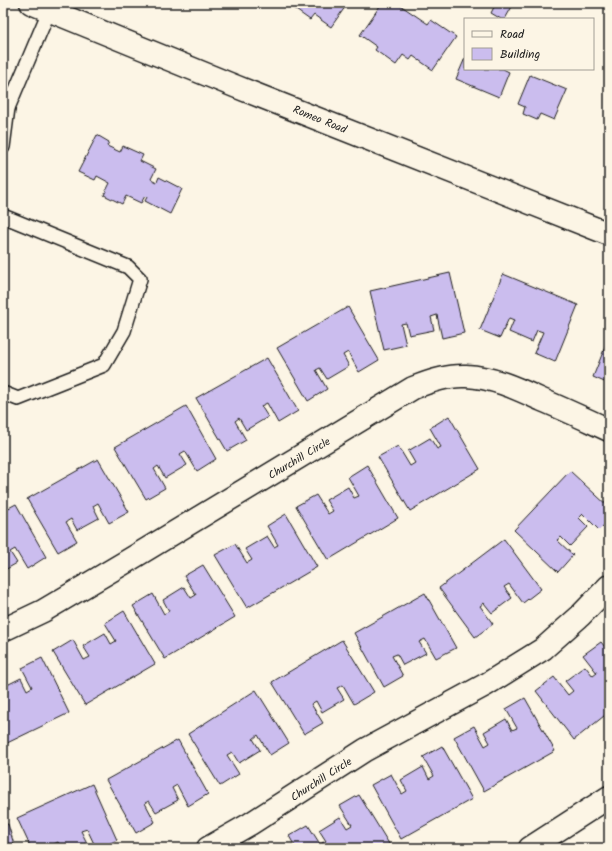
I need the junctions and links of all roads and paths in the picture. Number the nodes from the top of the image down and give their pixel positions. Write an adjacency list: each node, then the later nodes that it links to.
1 (40, 7): 2 (lane); 5 (street, Romeo Road)
2 (6, 107): 3 (lane)
3 (3, 147)
4 (3, 216): 6 (lane)
5 (609, 234)
6 (3, 393)
7 (609, 430): 9 (street, Churchill Circle)
8 (609, 586): 11 (street, Churchill Circle)
9 (3, 630)
10 (609, 797): 12 (street)
11 (208, 848)
12 (530, 848)

